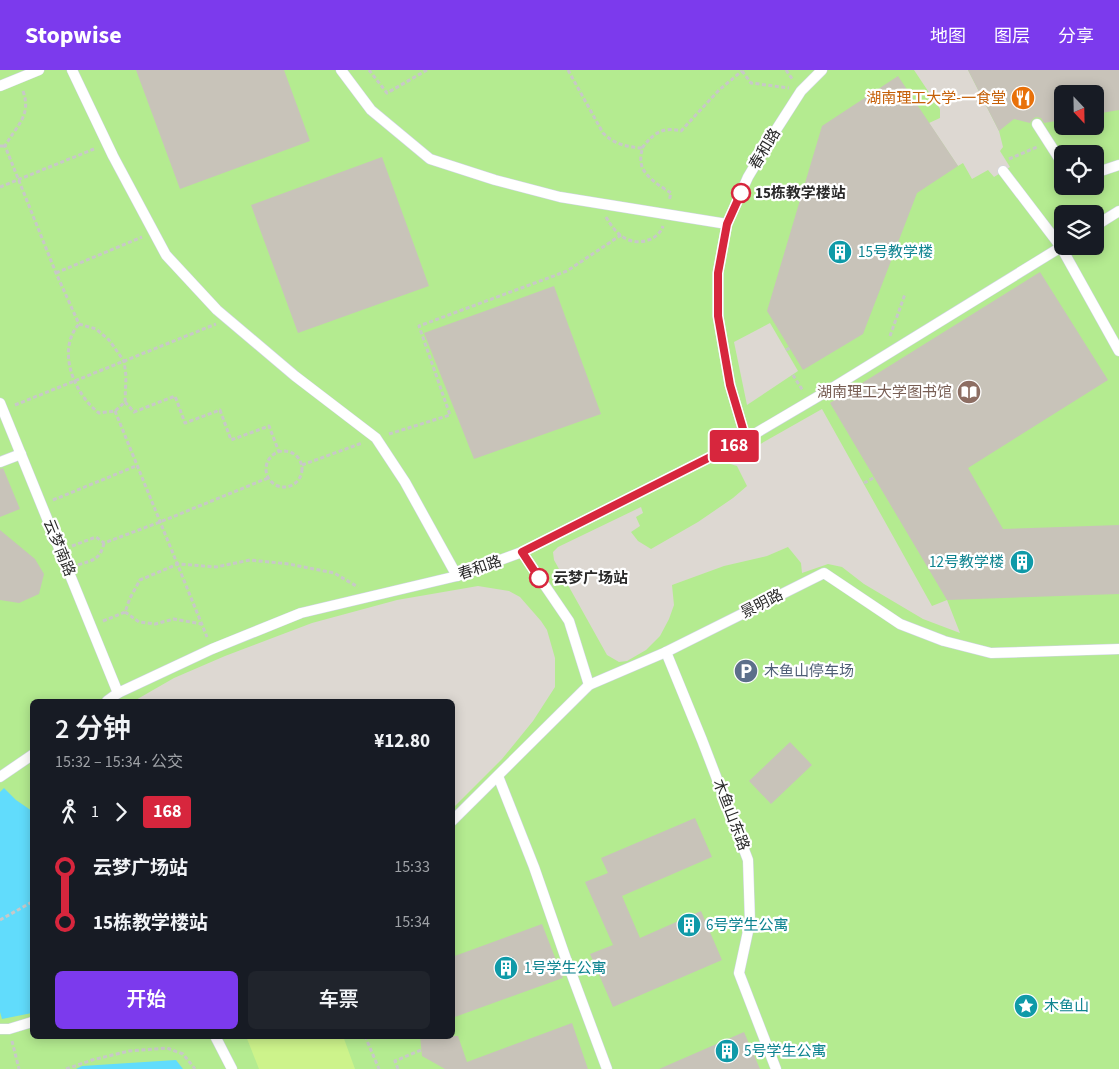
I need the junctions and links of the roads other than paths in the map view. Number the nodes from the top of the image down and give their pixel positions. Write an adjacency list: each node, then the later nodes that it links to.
1 (40, 70): 5 (lane)
2 (72, 70): 23 (lane)
3 (341, 70): 13 (lane)
4 (822, 70): 13 (lane, 春和路)
5 (0, 86)
6 (1037, 124): 7 (lane)
7 (1054, 151)
8 (1119, 166): 9 (lane)
9 (1104, 170)
10 (1003, 171): 14 (lane)
11 (1119, 212): 12 (lane)
12 (1104, 221)
13 (727, 224): 19 (lane, 春和路)
14 (1054, 237)
15 (1054, 252): 19 (lane)
16 (1066, 255): 17 (lane)
17 (1119, 351)
18 (1, 406): 20 (lane, 云梦南路)
19 (746, 439): 22 (lane, 春和路)
20 (21, 454): 21 (lane); 27 (lane, 云梦南路)
21 (0, 462)
22 (522, 552): 23 (lane, 春和路); 26 (lane)
23 (457, 576): 27 (lane, 春和路)
24 (1119, 649): 25 (lane, 景明路)
25 (666, 652): 26 (lane, 景明路); 38 (lane, 木鱼山东路)
26 (590, 685): 30 (lane, 景明路)
27 (118, 693): 28 (lane, 春和路)
28 (110, 699)
29 (30, 756): 31 (lane)
30 (498, 776): 32 (lane, 景明路); 37 (lane)
31 (0, 778)
32 (455, 818)
33 (30, 1022): 34 (lane)
34 (4, 1029)
35 (217, 1039): 36 (lane)
36 (232, 1069)
37 (607, 1069)
38 (776, 1069)

